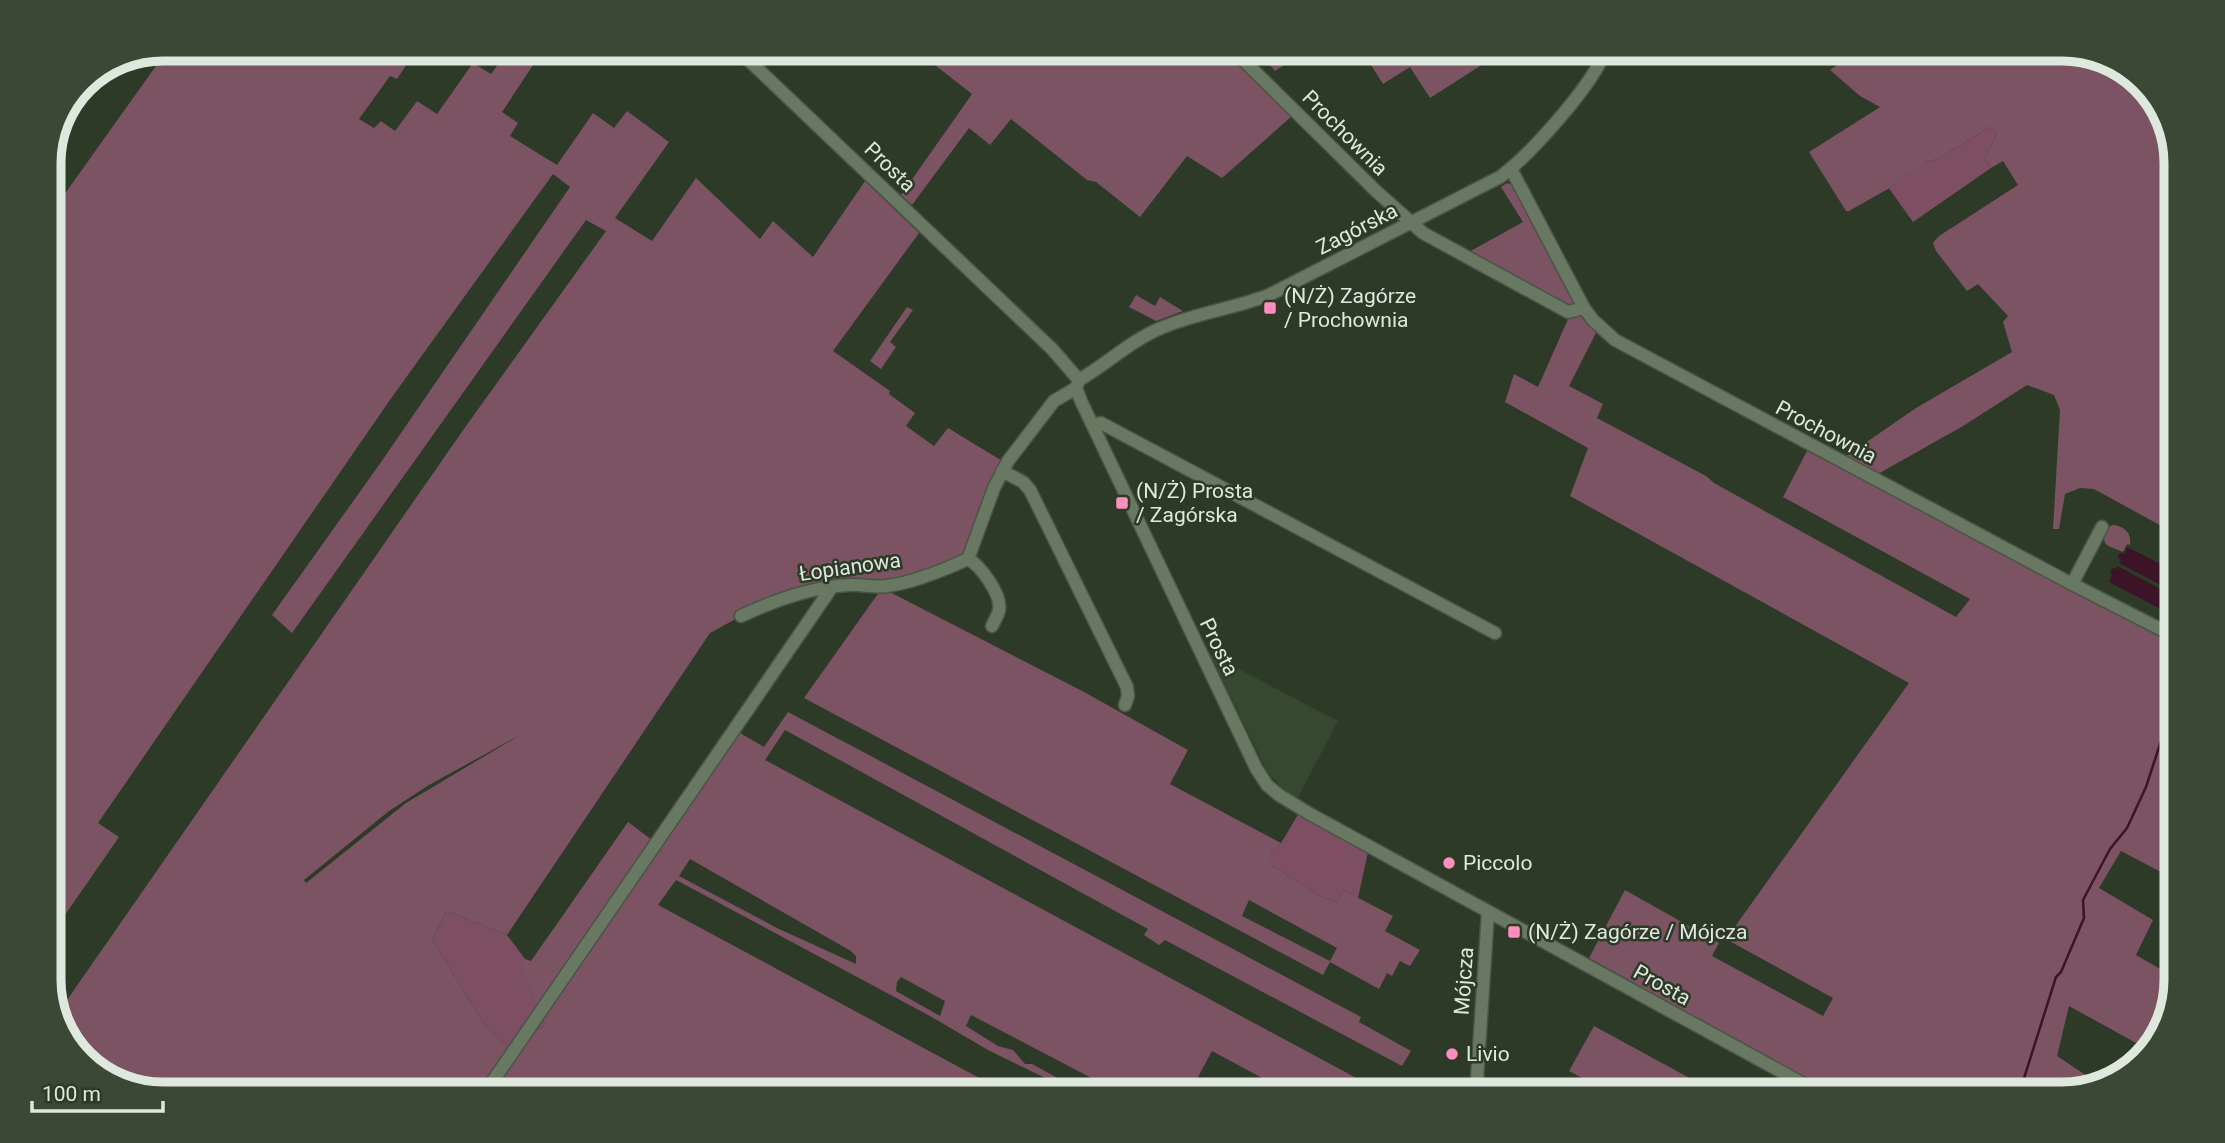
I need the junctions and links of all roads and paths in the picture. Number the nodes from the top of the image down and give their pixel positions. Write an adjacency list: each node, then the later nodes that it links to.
1 (750, 61): 7 (street, Prosta)
2 (1244, 61): 5 (street, Prochownia)
3 (1601, 61): 4 (street, Zagórska)
4 (1511, 169): 5 (street, Zagórska); 6 (street, Prochownia)
5 (1411, 223): 6 (street, Prochownia); 7 (street, Zagórska)
6 (1584, 308): 12 (street, Prochownia)
7 (1077, 384): 8 (street, Prosta); 9 (street)
8 (1093, 425): 17 (street); 19 (street, Prosta)
9 (1002, 471): 11 (street); 18 (street)
10 (2102, 527): 12 (street)
11 (968, 559): 13 (street, Łopianowa); 15 (street)
12 (2072, 584): 16 (street, Prochownia)
13 (832, 587): 14 (street, Łopianowa); 20 (street)
14 (741, 616)
15 (992, 626)
16 (2164, 631)
17 (1495, 633)
18 (1125, 705)
19 (1488, 912): 21 (street, Mójcza); 22 (street, Prosta)
20 (492, 1082)
21 (1477, 1082)
22 (1800, 1082)

